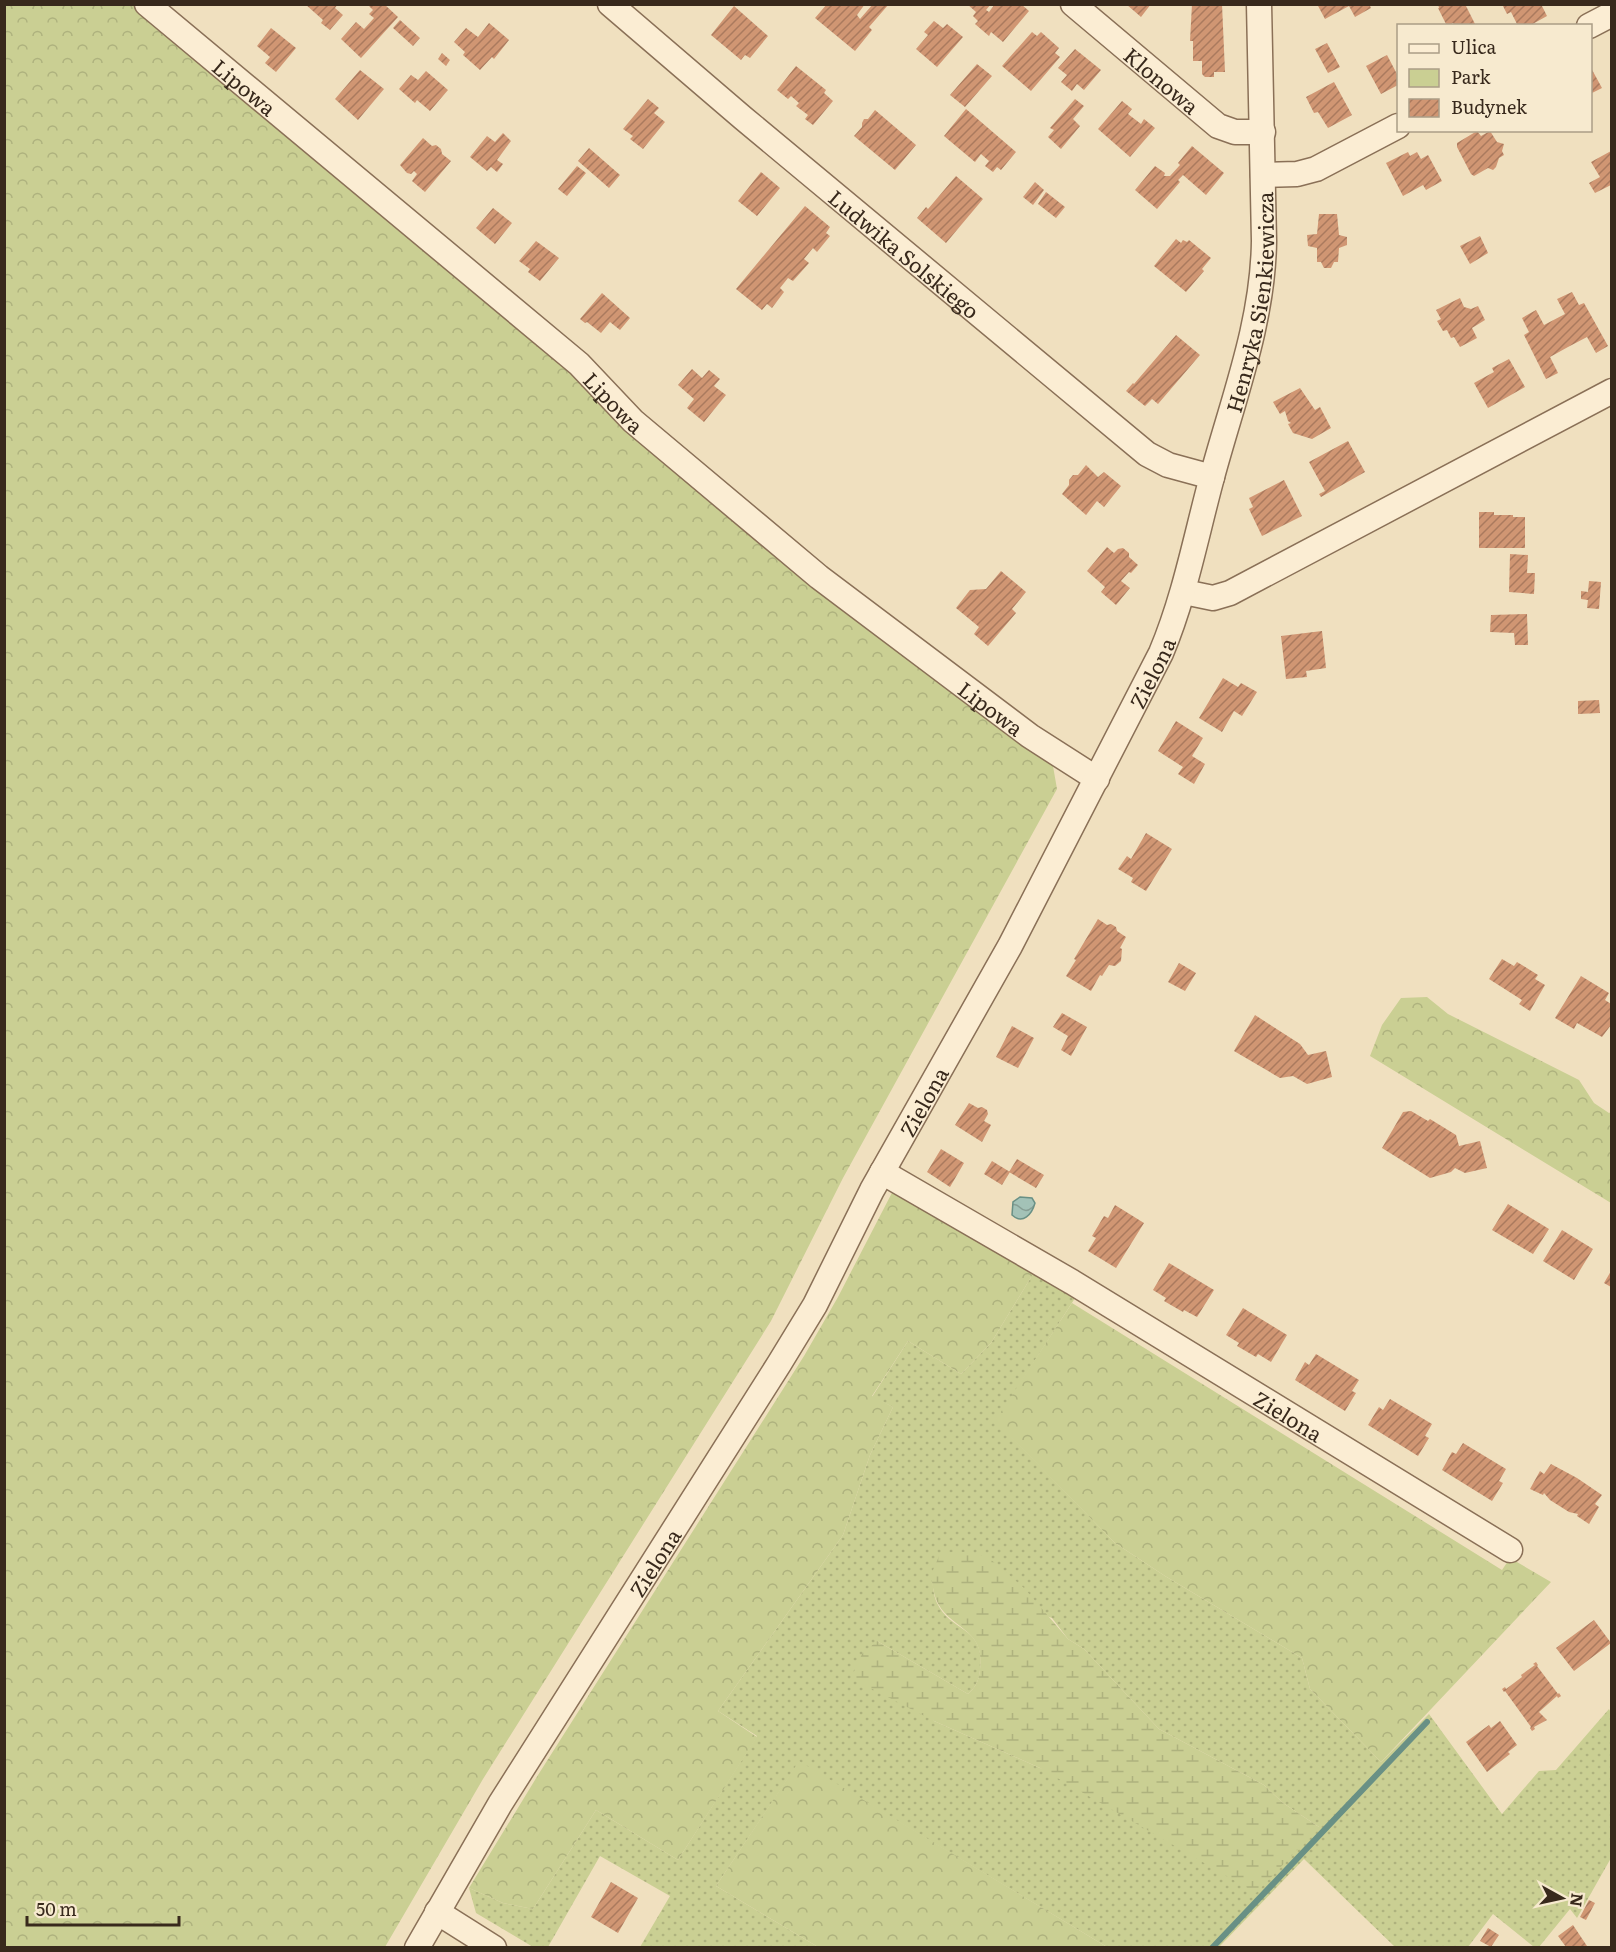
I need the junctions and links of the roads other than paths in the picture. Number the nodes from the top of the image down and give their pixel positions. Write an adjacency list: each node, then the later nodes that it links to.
1 (147, 4): 13 (street, Lipowa)
2 (610, 4): 11 (street, Ludwika Solskiego)
3 (1072, 4): 8 (street, Klonowa)
4 (1259, 4): 8 (street, Henryka Sienkiewicza)
5 (1611, 14): 6 (street)
6 (1592, 24)
7 (1397, 127): 9 (street)
8 (1263, 132): 9 (street, Henryka Sienkiewicza)
9 (1263, 176): 11 (street, Henryka Sienkiewicza)
10 (1611, 391): 12 (street)
11 (1212, 477): 12 (street, Henryka Sienkiewicza)
12 (1184, 592): 13 (street, Zielona)
13 (1097, 779): 14 (street, Zielona)
14 (882, 1172): 15 (street, Zielona); 16 (street, Zielona)
15 (1510, 1550)
16 (437, 1912): 17 (street, Zielona); 18 (street)
17 (417, 1947)
18 (494, 1947)

